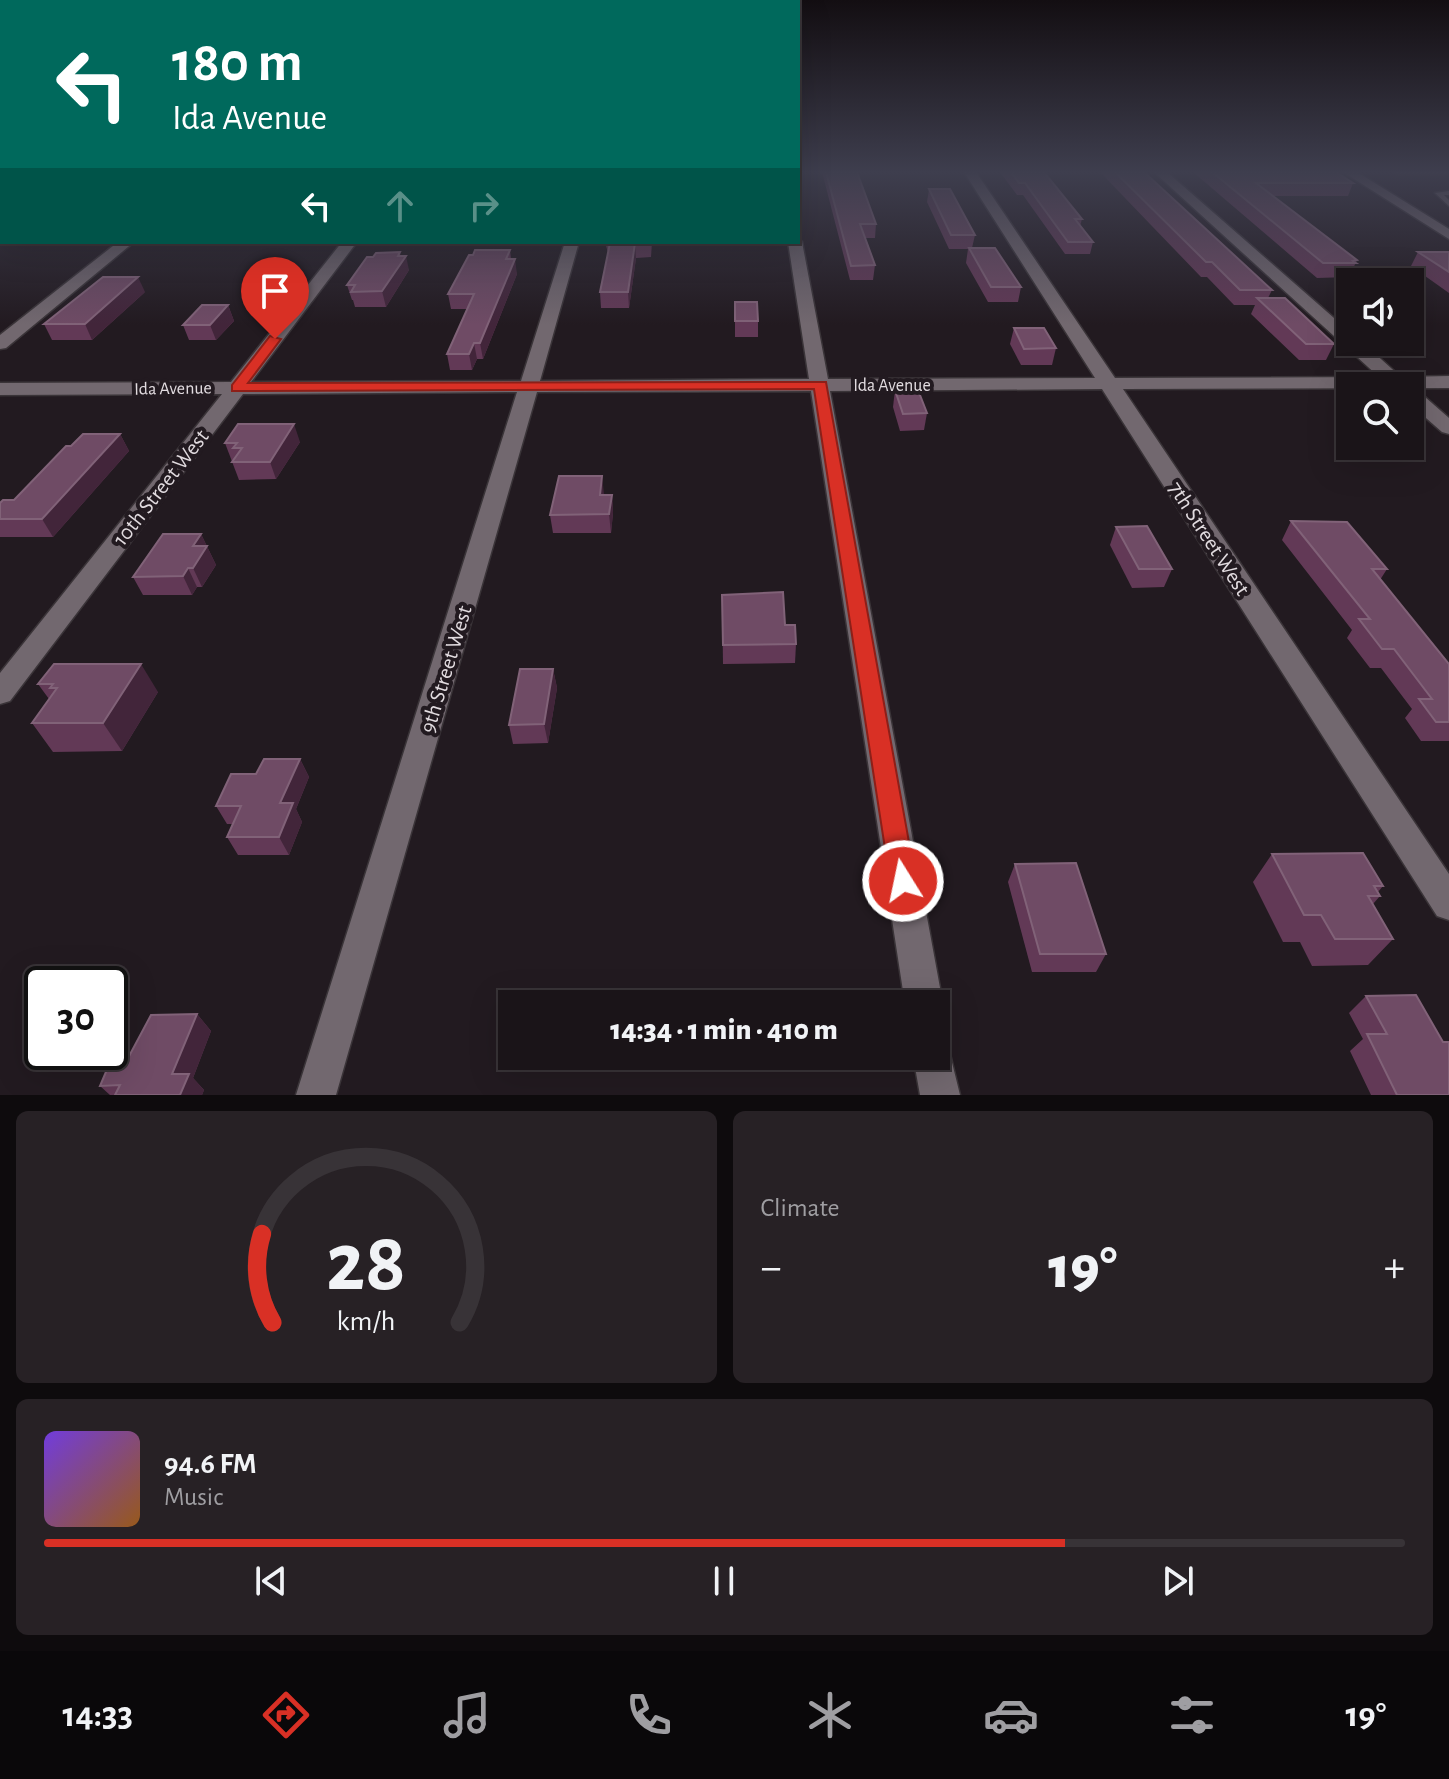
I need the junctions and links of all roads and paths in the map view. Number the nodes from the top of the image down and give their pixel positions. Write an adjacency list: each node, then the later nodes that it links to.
1 (1003, 223): 14 (street, 7th Street West)
2 (1218, 223): 9 (street)
3 (1430, 223): 4 (street)
4 (1449, 235)
5 (125, 244): 10 (street)
6 (348, 244): 19 (street, 10th Street West)
7 (571, 244): 17 (street, 9th Street West)
8 (795, 244): 15 (street)
9 (1336, 328)
10 (0, 344)
11 (1368, 356): 12 (street)
12 (1385, 372)
13 (1449, 382): 16 (street, Ida Avenue)
14 (1108, 384): 15 (street, Ida Avenue); 18 (street, Ida Avenue); 24 (street, 7th Street West)
15 (821, 385): 17 (street, Ida Avenue); 25 (street)
16 (1424, 385)
17 (530, 386): 19 (street, Ida Avenue); 27 (street, 9th Street West)
18 (1336, 386)
19 (237, 388): 20 (street, Ida Avenue); 23 (street, 10th Street West)
20 (0, 389)
21 (1424, 406): 22 (street)
22 (1449, 428)
23 (0, 693)
24 (1449, 904)
25 (922, 990)
26 (936, 1070): 28 (street)
27 (316, 1095)
28 (940, 1095)

